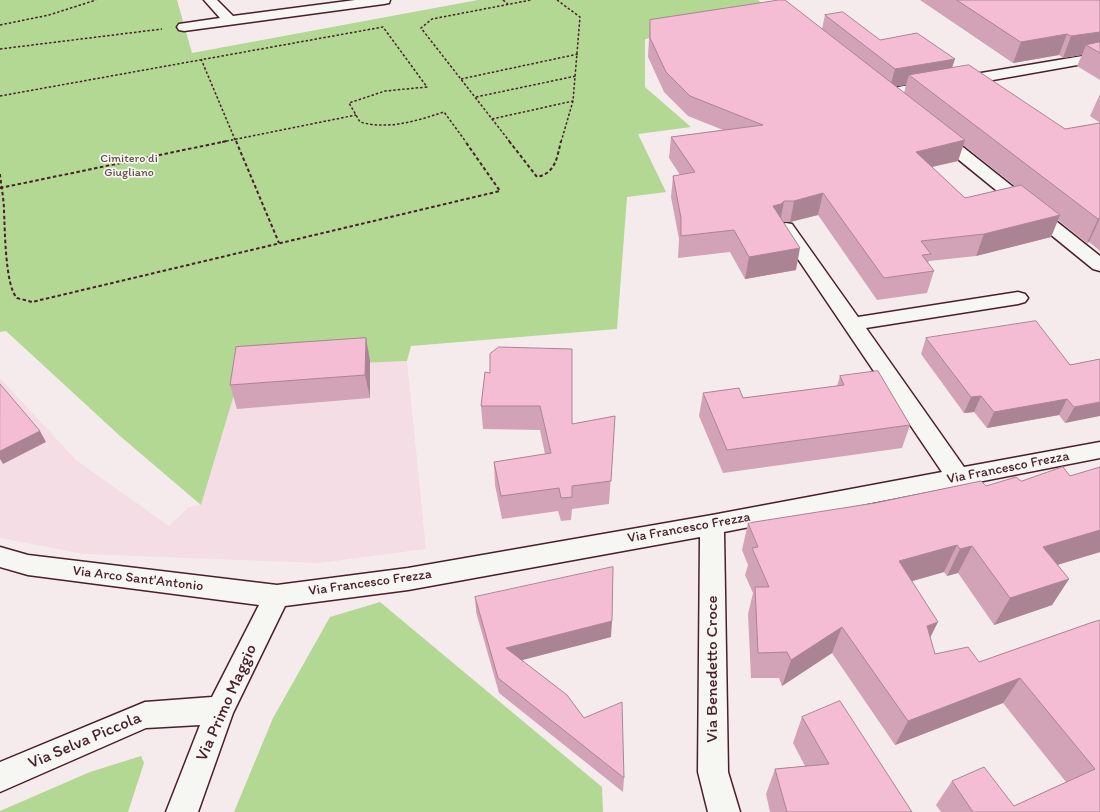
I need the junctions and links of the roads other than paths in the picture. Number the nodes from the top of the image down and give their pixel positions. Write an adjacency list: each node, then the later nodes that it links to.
1 (210, 0): 3 (street)
2 (384, 0): 3 (street)
3 (230, 21): 4 (street)
4 (184, 27)
5 (1100, 57): 6 (street)
6 (886, 94)
7 (929, 128): 9 (street)
8 (786, 228): 11 (street)
9 (1100, 265)
10 (1018, 298): 11 (street)
11 (852, 324): 13 (street)
12 (1100, 450): 13 (street, Via Francesco Frezza)
13 (958, 477): 14 (street, Via Francesco Frezza)
14 (712, 525): 16 (street, Via Francesco Frezza); 20 (street, Via Benedetto Croce)
15 (0, 557): 16 (street, Via Arco Sant'Antonio)
16 (277, 596): 17 (street, Via Primo Maggio)
17 (220, 710): 18 (street, Via Selva Piccola); 19 (street, Via Primo Maggio)
18 (0, 777)
19 (182, 812)
20 (724, 812)

